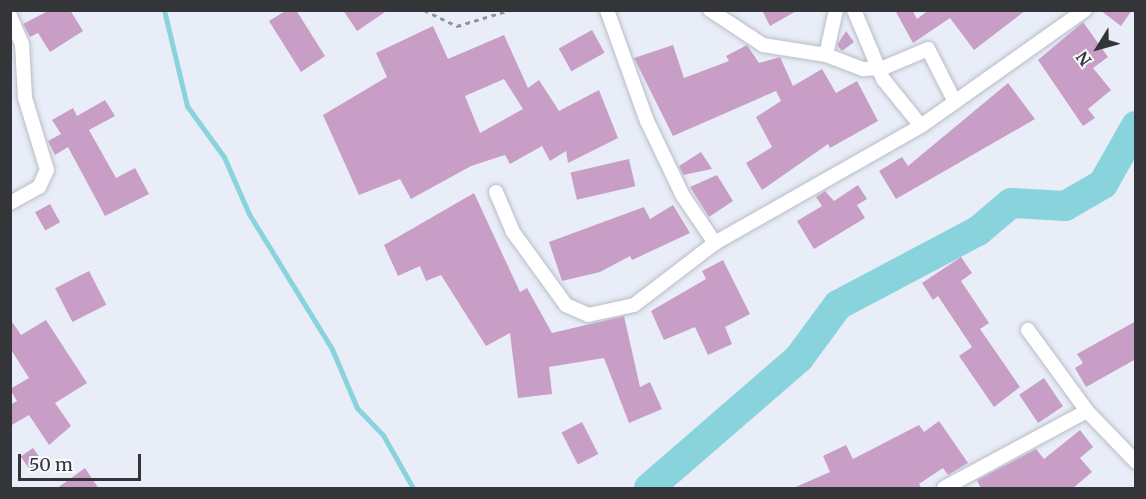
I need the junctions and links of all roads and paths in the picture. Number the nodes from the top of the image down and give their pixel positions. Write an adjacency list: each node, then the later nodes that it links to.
1 (424, 10): 2 (path)
2 (510, 10)
3 (607, 10): 15 (street)
4 (710, 10): 9 (street)
5 (836, 10): 9 (street)
6 (854, 10): 10 (street)
7 (1085, 10): 11 (street)
8 (10, 16): 14 (street)
9 (826, 55): 10 (street)
10 (883, 68): 11 (street); 12 (street)
11 (956, 102): 12 (street)
12 (921, 126): 15 (street)
13 (496, 192): 15 (street)
14 (10, 203)
15 (715, 243)
16 (1028, 330): 17 (street)
17 (1088, 411): 18 (street); 19 (street)
18 (1136, 462)
19 (944, 489)

